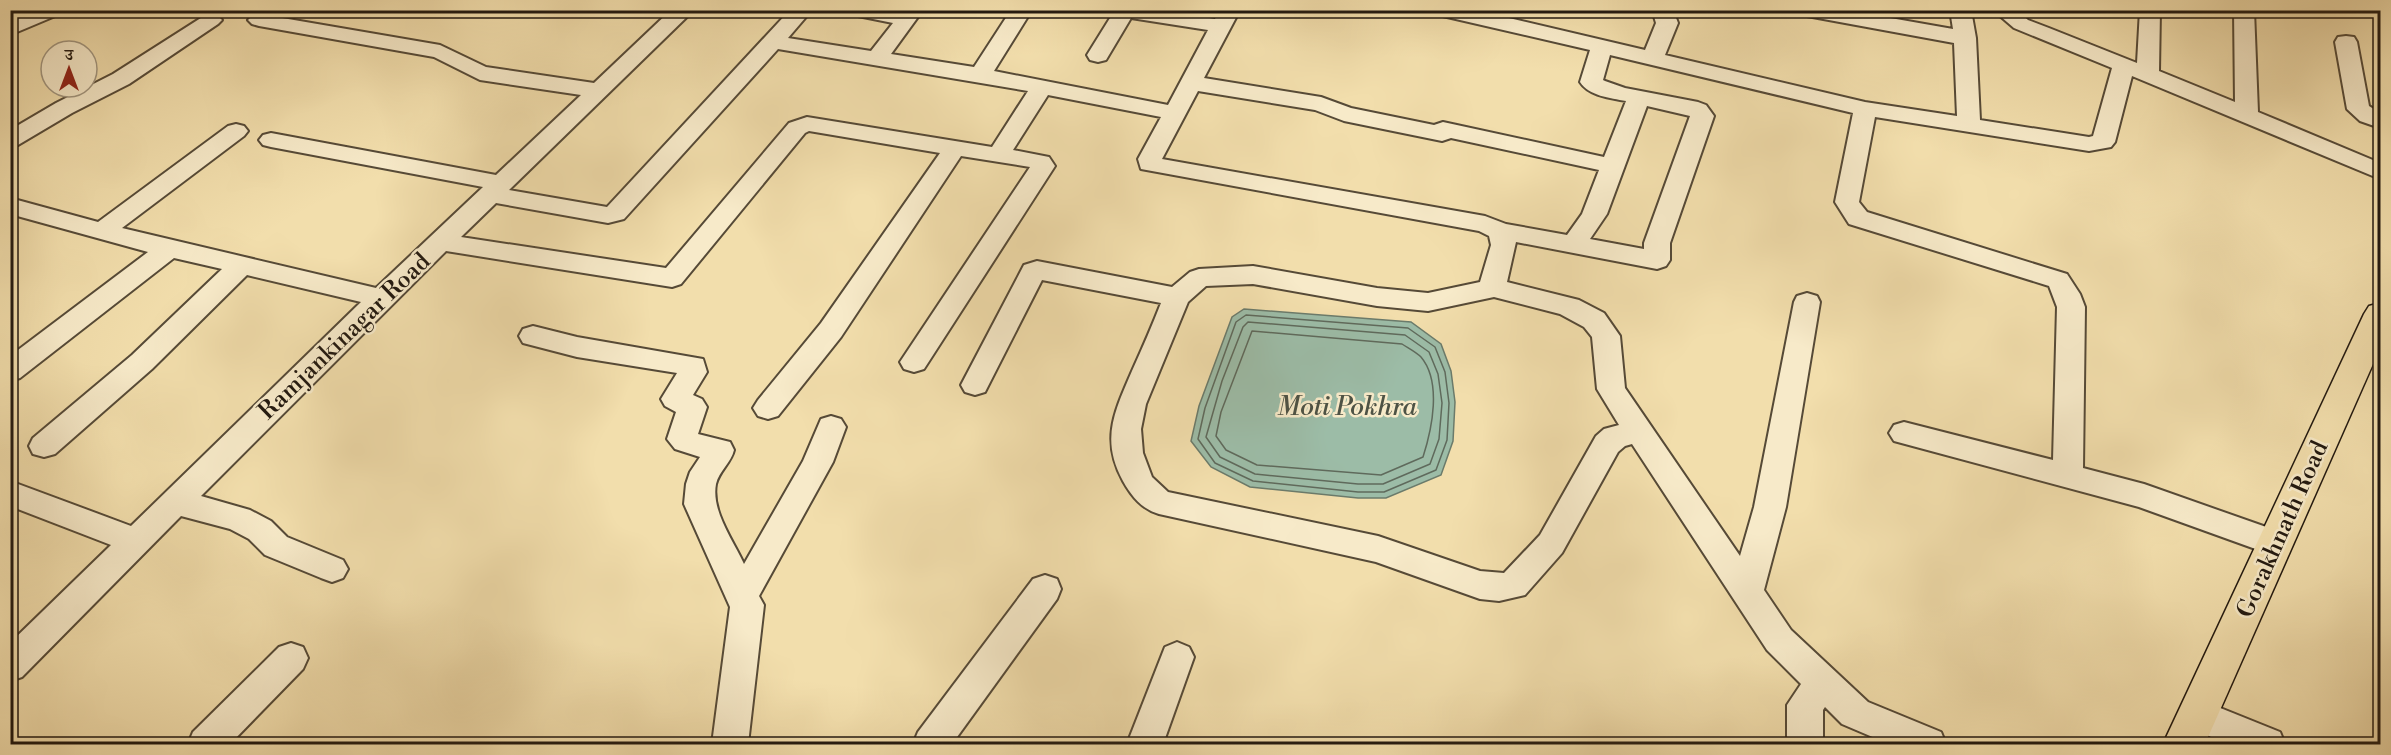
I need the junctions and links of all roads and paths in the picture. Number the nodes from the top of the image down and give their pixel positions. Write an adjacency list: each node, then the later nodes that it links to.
1 (53, 10): 18 (street)
2 (802, 10): 20 (street)
3 (855, 10): 14 (street)
4 (1022, 10): 27 (street)
5 (1441, 10): 22 (street)
6 (1662, 10): 25 (street)
7 (1807, 10): 19 (street)
8 (1960, 10): 19 (street)
9 (2003, 10): 26 (street)
10 (2150, 10): 28 (street)
11 (2244, 10): 35 (street)
12 (1126, 11): 15 (street); 23 (street)
13 (672, 12): 31 (street, Ramjankinagar Road)
14 (910, 15): 24 (street)
15 (1225, 19): 29 (street)
16 (211, 20): 39 (street)
17 (259, 20): 31 (street)
18 (10, 29)
19 (1965, 38): 37 (street)
20 (773, 42): 24 (street); 45 (street)
21 (2346, 42): 36 (street)
22 (1602, 46): 25 (street); 32 (street)
23 (1098, 55)
24 (878, 57): 27 (street)
25 (1653, 58): 33 (street)
26 (2124, 65): 28 (street); 37 (street)
27 (980, 75): 30 (street)
28 (2148, 75): 35 (street)
29 (1191, 83): 34 (street); 43 (street)
30 (1041, 88): 34 (street); 42 (street)
31 (600, 91): 45 (street, Ramjankinagar Road)
32 (1638, 96): 43 (street); 50 (street)
33 (1864, 109): 37 (street); 67 (street)
34 (1175, 113): 48 (street)
35 (2247, 115): 44 (street)
36 (2380, 121)
37 (1969, 126)
38 (236, 131): 47 (street)
39 (10, 140)
40 (271, 140): 45 (street)
41 (955, 148): 42 (street); 49 (street); 62 (street)
42 (999, 154): 59 (street)
43 (1612, 166): 50 (street)
44 (2380, 172)
45 (494, 188): 49 (street, Ramjankinagar Road)
46 (10, 206): 47 (street)
47 (102, 231): 51 (street)
48 (1500, 231): 50 (street); 53 (street)
49 (440, 242): 54 (street, Ramjankinagar Road)
50 (1573, 246)
51 (169, 249): 52 (street); 60 (street)
52 (241, 266): 54 (street); 66 (street)
53 (1494, 288): 55 (street); 64 (street)
54 (381, 298): 69 (street, Ramjankinagar Road)
55 (1175, 299): 61 (street); 64 (street)
56 (1807, 302): 74 (street)
57 (2380, 314): 71 (main road, Gorakhnath Road)
58 (533, 336): 75 (street)
59 (914, 362)
60 (10, 371)
61 (975, 385)
62 (768, 408)
63 (831, 427): 75 (street)
64 (1639, 431): 74 (street)
65 (1904, 433): 67 (street)
66 (44, 446)
67 (2068, 476): 71 (street)
68 (10, 494): 70 (street)
69 (176, 502): 70 (street, Ramjankinagar Road); 72 (street)
70 (136, 542): 78 (street, Ramjankinagar Road)
71 (2275, 543): 80 (main road, Gorakhnath Road)
72 (332, 568)
73 (1045, 589): 83 (street)
74 (1747, 591): 79 (street)
75 (742, 597): 82 (street)
76 (1177, 657): 84 (street)
77 (291, 658): 81 (street)
78 (10, 666)
79 (1824, 682): 85 (street); 86 (street)
80 (2191, 730): 87 (street)
81 (206, 744)
82 (730, 744)
83 (932, 744)
84 (1145, 744)
85 (1805, 744)
86 (1928, 744)
87 (2267, 744)

